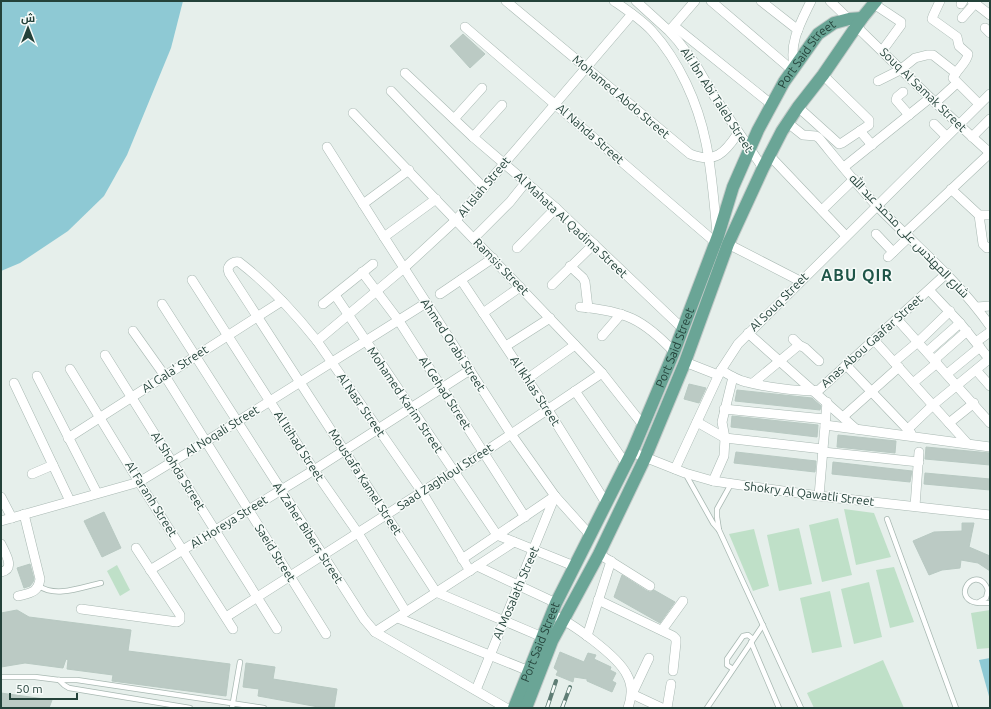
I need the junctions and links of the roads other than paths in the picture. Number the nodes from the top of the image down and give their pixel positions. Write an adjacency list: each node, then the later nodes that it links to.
1 (506, 1): 20 (street, Mohamed Abdo Street)
2 (614, 1): 12 (street, Ali Ibn Abi Taleb Street)
3 (635, 1): 12 (street, Al Islah Street); 17 (street, Ali Ibn Abi Taleb Street)
4 (695, 1): 17 (street)
5 (711, 1): 21 (street)
6 (761, 1): 18 (street)
7 (811, 1): 18 (street)
8 (830, 1): 15 (street, Souq Al Samak Street)
9 (940, 1): 23 (street)
10 (875, 2): 15 (main road, Port Said Street); 19 (street)
11 (974, 2): 13 (street); 14 (street)
12 (630, 12): 20 (street, Al Islah Street); 57 (street, Ali Ibn Abi Taleb Street)
13 (990, 15)
14 (962, 18)
15 (856, 21): 19 (street, Souq Al Samak Street); 21 (main road, Port Said Street); 25 (main road, Port Said Street)
16 (465, 27): 33 (street, Al Nahda Street)
17 (671, 28): 34 (street); 47 (street, Ali Ibn Abi Taleb Street)
18 (798, 30): 21 (street)
19 (882, 51): 22 (street, Souq Al Samak Street)
20 (586, 68): 33 (street, Al Islah Street); 57 (street, Mohamed Abdo Street)
21 (793, 68): 34 (main road, Port Said Street)
22 (900, 70): 23 (street); 26 (street); 32 (street, Souq Al Samak Street)
23 (956, 72): 27 (street)
24 (405, 73): 40 (street, Al Mahata Al Qadima Street)
25 (823, 75): 37 (main road, Port Said Street); 46 (street)
26 (878, 80)
27 (957, 83): 32 (street); 35 (street)
28 (482, 88): 40 (street)
29 (390, 91): 64 (street)
30 (904, 92): 39 (street)
31 (990, 94): 35 (street, Al Souq Street)
32 (933, 101): 39 (street); 44 (street, Souq Al Samak Street)
33 (555, 104): 58 (street, Al Islah Street); 79 (street, Al Nahda Street)
34 (771, 104): 54 (main road, Port Said Street)
35 (979, 104): 44 (street, Al Souq Street)
36 (502, 105): 50 (street)
37 (798, 107): 42 (main road, Port Said Street); 45 (street)
38 (353, 113): 61 (street, Ramsis Street)
39 (909, 115): 52 (street)
40 (454, 119): 50 (street, Al Mahata Al Qadima Street)
41 (990, 119): 51 (street)
42 (788, 123): 48 (street, شارع المهندس على محمد عبد الله); 56 (main road, Port Said Street)
43 (934, 124): 49 (street)
44 (958, 125): 49 (street, Al Souq Street); 51 (street, Souq Al Samak Street)
45 (820, 128): 46 (street); 48 (street)
46 (860, 131): 52 (street)
47 (738, 133): 54 (street, Ali Ibn Abi Taleb Street); 57 (street)
48 (811, 135): 59 (street, شارع المهندس على محمد عبد الله)
49 (946, 136): 68 (street, Al Souq Street)
50 (474, 137): 58 (street, Al Mahata Al Qadima Street)
51 (972, 137): 55 (street, Souq Al Samak Street)
52 (872, 145): 59 (street)
53 (327, 147): 67 (street, Ahmed Orabi Street)
54 (749, 149): 60 (street, Ali Ibn Abi Taleb Street); 79 (main road, Port Said Street)
55 (990, 153): 65 (street)
56 (769, 155): 60 (main road, Port Said Street); 70 (street)
57 (709, 158): 79 (street, Ali Ibn Abi Taleb Street)
58 (505, 164): 63 (street, Al Mahata Al Qadima Street); 64 (street, Al Islah Street)
59 (844, 167): 62 (street, شارع المهندس على محمد عبد الله)
60 (763, 168): 81 (main road, Port Said Street)
61 (409, 170): 66 (street, Ramsis Street); 67 (street)
62 (854, 179): 68 (street, شارع المهندس على محمد عبد الله); 70 (street)
63 (526, 182): 69 (street, Al Mahata Al Qadima Street); 78 (street)
64 (484, 188): 73 (street, Al Islah Street)
65 (952, 189): 71 (street); 75 (street)
66 (436, 198): 73 (street, Ramsis Street); 77 (street)
67 (363, 204): 77 (street, Ahmed Orabi Street)
68 (876, 205): 75 (street, شارع المهندس على محمد عبد الله); 76 (street, Al Souq Street)
69 (556, 208): 80 (street, Al Mahata Al Qadima Street); 82 (street)
70 (822, 210): 76 (street)
71 (979, 215): 72 (street); 83 (street)
72 (990, 215)
73 (456, 220): 78 (street, Ramsis Street); 88 (street, Al Islah Street)
74 (876, 234): 75 (street)
75 (907, 235): 90 (street, شارع المهندس على محمد عبد الله)
76 (846, 236): 93 (street, Al Souq Street)
77 (384, 237): 88 (street, Ahmed Orabi Street)
78 (474, 238): 84 (street, Ramsis Street)
79 (717, 239): 116 (main road, Port Said Street)
80 (594, 244): 87 (street); 116 (street, Al Mahata Al Qadima Street)
81 (728, 244): 93 (street); 138 (main road, Port Said Street)
82 (517, 248)
83 (990, 248)
84 (493, 258): 92 (street); 95 (street, Ramsis Street)
85 (373, 264): 89 (street)
86 (230, 265): 100 (street, Al Nasr Street); 110 (street, Moustafa Kamel Street)
87 (570, 266): 94 (street); 108 (street)
88 (404, 268): 97 (street, Al Islah Street); 101 (street, Ahmed Orabi Street)
89 (362, 272): 97 (street, Al Gehad Street); 99 (street)
90 (947, 273): 96 (street, Anas Abou Gaafar Street); 105 (street, شارع المهندس على محمد عبد الله)
91 (192, 280): 121 (street, Al Itihad Street)
92 (461, 280): 98 (street); 107 (street, Al Ikhlas Street)
93 (800, 281): 120 (street, Al Souq Street)
94 (552, 285)
95 (520, 287): 107 (street); 111 (street, Ramsis Street)
96 (929, 290): 106 (street); 112 (street, Anas Abou Gaafar Street)
97 (376, 291): 109 (street, Al Islah Street); 113 (street, Al Gehad Street)
98 (440, 294)
99 (335, 295): 103 (street); 109 (street, Mohamed Karim Street)
100 (282, 301): 110 (street, Al Gala' Street); 124 (street, Al Nasr Street)
101 (426, 303): 113 (street, Al Noqali Street); 143 (street, Ahmed Orabi Street)
102 (162, 304): 133 (street, Al Zaher Bibers Street)
103 (323, 304)
104 (990, 306): 105 (street)
105 (977, 307): 115 (street, شارع المهندس على محمد عبد الله)
106 (950, 311): 114 (street); 126 (street)
107 (483, 313): 129 (street, Al Ikhlas Street)
108 (621, 314): 122 (street); 130 (street)
109 (348, 315): 124 (street, Al Islah Street); 125 (street, Mohamed Karim Street)
110 (258, 317): 121 (street, Al Gala' Street); 153 (street, Moustafa Kamel Street)
111 (550, 318): 128 (street, Ramsis Street); 129 (street)
112 (897, 319): 123 (street, Anas Abou Gaafar Street); 126 (street)
113 (398, 321): 125 (street, Al Noqali Street); 158 (street, Al Gehad Street)
114 (960, 323): 118 (street); 131 (street)
115 (990, 326)
116 (683, 329): 130 (main road, Port Said Street)
117 (133, 331): 149 (street, Saeid Street)
118 (967, 331): 127 (street); 137 (street)
119 (990, 332): 127 (street)
120 (748, 333): 135 (street); 146 (street, Al Souq Street)
121 (228, 336): 133 (street, Al Gala' Street); 163 (street, Al Itihad Street)
122 (602, 336)
123 (874, 340): 140 (street, Anas Abou Gaafar Street); 141 (street)
124 (317, 341): 139 (street, Al Nasr Street)
125 (366, 341): 139 (street, Al Noqali Street); 167 (street, Mohamed Karim Street)
126 (918, 342): 131 (street); 141 (street)
127 (978, 344): 134 (street); 147 (street)
128 (575, 345): 145 (street, Ramsis Street); 151 (street)
129 (506, 346): 151 (street, Al Ikhlas Street)
130 (674, 352): 177 (main road, Port Said Street)
131 (927, 352): 137 (street)
132 (104, 355): 162 (street, Al Shohda Street)
133 (195, 357): 149 (street, Al Gala' Street); 172 (street, Al Zaher Bibers Street)
134 (990, 359): 144 (street)
135 (780, 361): 136 (street); 154 (street); 160 (street)
136 (819, 361)
137 (935, 361): 147 (street); 155 (street)
138 (684, 362): 146 (street, Anas Abou Gaafar Street); 192 (main road, Port Said Street)
139 (332, 363): 153 (street, Al Noqali Street); 178 (street, Al Nasr Street)
140 (846, 365): 160 (street, Anas Abou Gaafar Street); 161 (street)
141 (897, 365): 155 (street); 161 (street)
142 (70, 368): 171 (street, Al Faranh Street)
143 (470, 370): 158 (street, Al Horeya Street); 181 (street, Ahmed Orabi Street)
144 (976, 370): 156 (street); 157 (street)
145 (602, 373): 159 (street, Saad Zaghloul Street); 177 (street, Ramsis Street)
146 (720, 373): 150 (street, Anas Abou Gaafar Street); 173 (street, Al Souq Street)
147 (947, 374): 156 (street)
148 (37, 376): 182 (street)
149 (165, 376): 162 (street, Al Gala' Street); 184 (street, Saeid Street)
150 (733, 377): 154 (street, Anas Abou Gaafar Street); 168 (street)
151 (527, 379): 169 (street, Al Ikhlas Street)
152 (14, 383): 196 (street)
153 (300, 383): 163 (street, Al Noqali Street); 187 (street, Moustafa Kamel Street)
154 (753, 383): 160 (street, Anas Abou Gaafar Street)
155 (913, 383): 166 (street)
156 (958, 386): 165 (street); 166 (street)
157 (990, 386)
158 (441, 388): 167 (street, Al Horeya Street); 191 (street, Al Gehad Street)
159 (575, 391): 169 (street, Saad Zaghloul Street); 195 (street)
160 (814, 391): 164 (street)
161 (871, 392): 170 (street); 180 (street)
162 (132, 397): 171 (street, Al Gala' Street); 193 (street, Al Shohda Street)
163 (270, 402): 172 (street, Al Noqali Street); 198 (street, Al Itihad Street)
164 (827, 402): 170 (street); 174 (street)
165 (974, 403): 175 (street); 176 (street)
166 (933, 405): 175 (street); 180 (street)
167 (410, 407): 178 (street, Al Horeya Street); 199 (street, Mohamed Karim Street)
168 (724, 409): 174 (street); 183 (street)
169 (548, 410): 181 (street, Saad Zaghloul Street); 212 (street, Al Ikhlas Street)
170 (844, 416): 179 (street)
171 (100, 418): 182 (street, Al Gala' Street); 203 (street, Al Faranh Street)
172 (237, 422): 184 (street, Al Noqali Street); 205 (street, Al Zaher Bibers Street)
173 (697, 422): 183 (street); 197 (street, Al Souq Street)
174 (825, 422): 179 (street); 188 (street)
175 (949, 423): 185 (street)
176 (990, 423)
177 (643, 425): 189 (main road, Port Said Street)
178 (378, 428): 187 (street, Al Horeya Street); 206 (street, Al Nasr Street)
179 (856, 428): 180 (street)
180 (910, 432): 185 (street)
181 (512, 434): 191 (street, Saad Zaghloul Street); 208 (street, Ahmed Orabi Street)
182 (68, 438): 207 (street)
183 (725, 438): 188 (street); 202 (street)
184 (205, 442): 193 (street, Al Noqali Street); 214 (street, Saeid Street)
185 (967, 443): 186 (street)
186 (990, 447)
187 (344, 450): 198 (street, Al Horeya Street); 216 (street, Moustafa Kamel Street)
188 (823, 450): 194 (street); 209 (street)
189 (632, 452): 192 (street, Shokry Al Qawatli Street); 195 (main road, Port Said Street)
190 (920, 452): 194 (street)
191 (483, 453): 199 (street, Saad Zaghloul Street); 218 (street, Al Gehad Street)
192 (645, 458): 197 (street, Shokry Al Qawatli Street); 232 (main road, Port Said Street)
193 (172, 462): 203 (street, Al Noqali Street); 222 (street, Al Shohda Street)
194 (919, 462): 213 (street)
195 (626, 464): 212 (main road, Port Said Street)
196 (53, 465): 201 (street); 211 (street)
197 (675, 469): 200 (street, Shokry Al Qawatli Street)
198 (314, 470): 205 (street, Al Horeya Street); 224 (street, Al Itihad Street)
199 (454, 472): 206 (street, Saad Zaghloul Street); 225 (street, Mohamed Karim Street)
200 (685, 473): 202 (street, Shokry Al Qawatli Street); 223 (lane)
201 (32, 474)
202 (713, 481): 204 (street, Shokry Al Qawatli Street)
203 (139, 482): 207 (street, Al Noqali Street); 230 (street, Al Faranh Street)
204 (731, 484): 209 (street, Shokry Al Qawatli Street); 223 (lane)
205 (281, 490): 214 (street, Al Horeya Street); 234 (street, Al Zaher Bibers Street)
206 (422, 492): 216 (street, Saad Zaghloul Street); 235 (street, Al Nasr Street)
207 (97, 494): 211 (street, Al Noqali Street)
208 (555, 496): 218 (street); 226 (street, Ahmed Orabi Street); 231 (street, Al Mosalath Street)
209 (819, 496): 213 (street, Shokry Al Qawatli Street)
210 (1, 497): 219 (street)
211 (70, 501): 215 (street, Al Noqali Street)
212 (606, 503): 226 (main road, Port Said Street)
213 (915, 506): 217 (street, Shokry Al Qawatli Street)
214 (248, 510): 222 (street, Al Horeya Street); 241 (street, Saeid Street)
215 (24, 514): 219 (street, Al Noqali Street); 243 (street)
216 (386, 515): 224 (street, Saad Zaghloul Street); 246 (street, Moustafa Kamel Street)
217 (990, 515)
218 (525, 517): 225 (street)
219 (12, 518): 221 (street, Al Noqali Street)
220 (887, 519): 293 (lane)
221 (1, 520)
222 (215, 530): 230 (street, Al Horeya Street); 249 (street, Al Shohda Street)
223 (719, 530): 261 (lane)
224 (358, 533): 234 (street, Saad Zaghloul Street); 256 (street, Al Itihad Street)
225 (497, 535): 227 (street); 235 (street)
226 (590, 535): 237 (main road, Port Said Street)
227 (514, 542): 231 (street); 238 (street)
228 (1, 544): 233 (street)
229 (136, 548): 239 (street)
230 (183, 550): 239 (street, Al Horeya Street); 257 (street, Al Faranh Street)
231 (534, 550): 237 (street); 244 (street, Al Mosalath Street)
232 (599, 554): 236 (street); 259 (main road, Port Said Street)
233 (3, 556): 240 (street)
234 (323, 556): 241 (street, Saad Zaghloul Street); 265 (street, Al Zaher Bibers Street)
235 (462, 558): 238 (street, Al Nasr Street)
236 (611, 561): 245 (street); 250 (street)
237 (574, 566): 255 (main road, Port Said Street)
238 (474, 569): 244 (street); 246 (street)
239 (150, 570): 254 (street)
240 (1, 572)
241 (290, 577): 249 (street, Saad Zaghloul Street); 266 (street, Saeid Street)
242 (101, 583): 243 (lane)
243 (39, 586): 248 (street)
244 (518, 586): 255 (street); 260 (street, Al Mosalath Street)
245 (650, 586)
246 (436, 592): 256 (street); 260 (street)
247 (989, 592): 252 (lane); 252 (lane)
248 (18, 596)
249 (257, 597): 257 (street, Saad Zaghloul Street); 263 (street, Al Shohda Street)
250 (598, 600): 264 (street); 267 (street)
251 (683, 601): 264 (street)
252 (979, 602): 253 (lane)
253 (990, 603)
254 (81, 609)
255 (554, 609): 259 (street); 268 (main road, Port Said Street)
256 (406, 612): 258 (street)
257 (226, 617): 262 (street, Al Faranh Street)
258 (398, 618): 265 (street); 270 (street)
259 (563, 619): 267 (street); 268 (main road, Port Said Street)
260 (504, 620): 268 (street); 270 (street, Al Mosalath Street)
261 (763, 625): 269 (lane); 292 (lane)
262 (233, 629)
263 (277, 629)
264 (662, 630): 275 (street)
265 (376, 632): 279 (street, Al Zaher Bibers Street)
266 (326, 634)
267 (587, 636): 280 (street)
268 (547, 639): 274 (main road, Port Said Street); 286 (main road, Port Said Street)
269 (752, 641): 273 (lane); 273 (lane); 291 (lane)
270 (490, 655): 274 (street); 279 (street, Al Mosalath Street)
271 (649, 658): 280 (street)
272 (240, 662): 281 (lane)
273 (733, 669): 290 (lane)
274 (529, 671): 285 (main road, Port Said Street)
275 (673, 671)
276 (1, 677): 277 (lane)
277 (59, 680): 281 (lane); 282 (lane)
278 (672, 684): 289 (street)
279 (476, 690): 284 (street, Al Zaher Bibers Street)
280 (632, 694): 287 (street); 288 (street)
281 (233, 706): 283 (lane)
282 (190, 708)
283 (264, 708)
284 (506, 708)
285 (514, 708)
286 (526, 708)
287 (628, 708)
288 (662, 708)
289 (667, 708)
290 (707, 708)
291 (779, 708)
292 (801, 708)
293 (956, 708)

